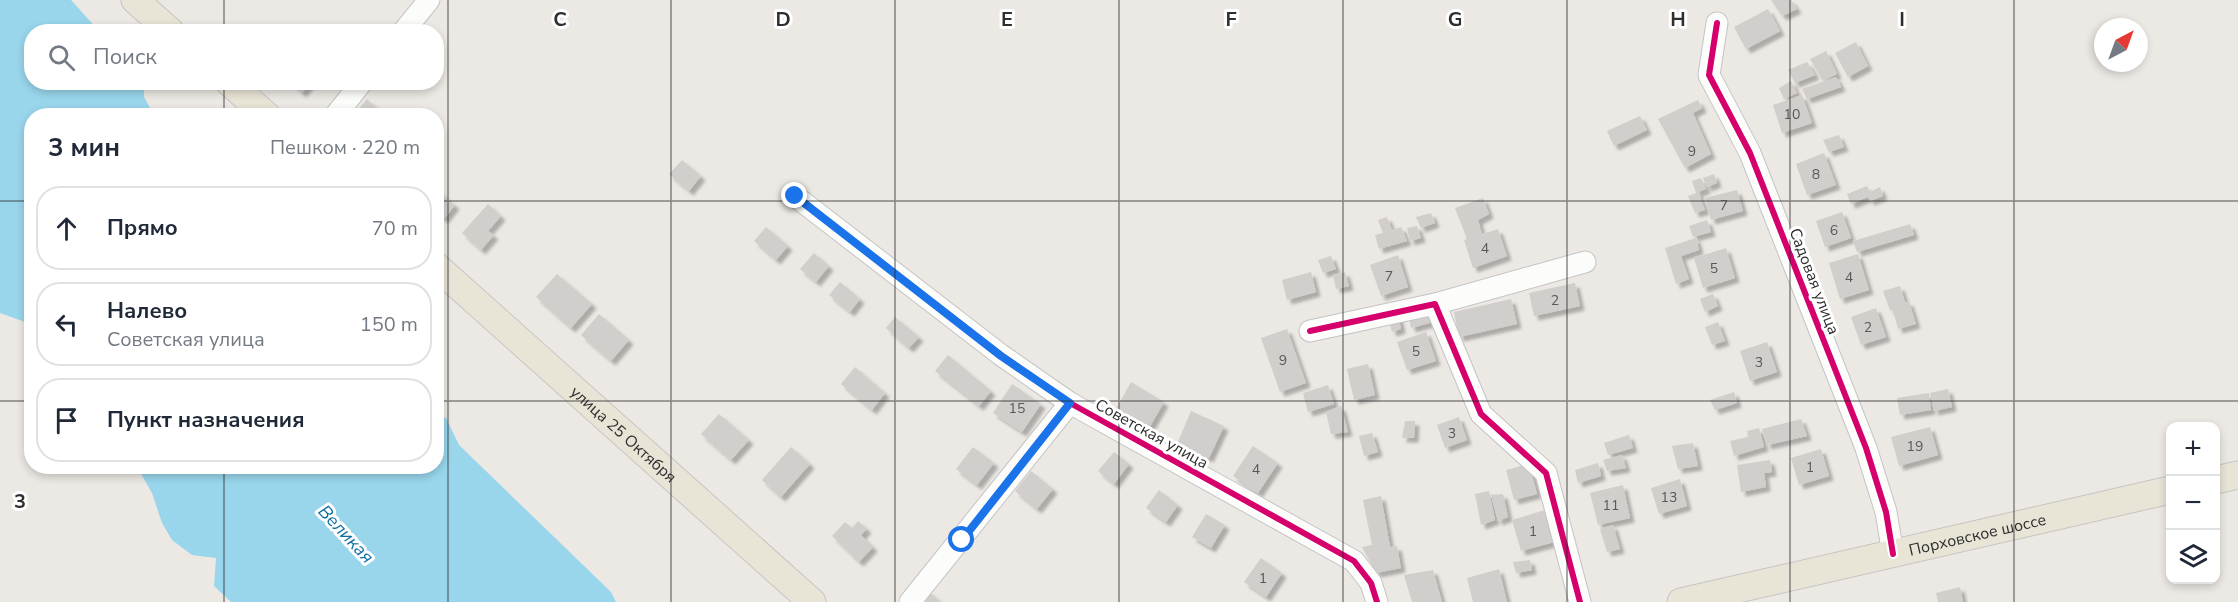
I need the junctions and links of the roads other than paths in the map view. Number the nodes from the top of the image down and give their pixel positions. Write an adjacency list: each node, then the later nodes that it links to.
1 (135, 0): 4 (main road)
2 (429, 0): 5 (street)
3 (1717, 23): 19 (street, Садовая улица)
4 (162, 24)
5 (410, 24)
6 (238, 90): 8 (main road)
7 (356, 90): 9 (street)
8 (258, 108)
9 (341, 108)
10 (795, 196): 15 (street, Советская улица)
11 (1585, 262): 13 (street)
12 (444, 273): 20 (main road, улица 25 Октября)
13 (1435, 304): 14 (street); 23 (street)
14 (1310, 331)
15 (1070, 403): 21 (street); 22 (street, Советская улица)
16 (2238, 475): 17 (main road)
17 (2220, 479)
18 (2166, 491): 19 (main road, Порховское шоссе)
19 (1893, 554): 24 (main road, Порховское шоссе)
20 (812, 602)
21 (910, 602)
22 (1377, 602)
23 (1580, 602)
24 (1681, 602)

